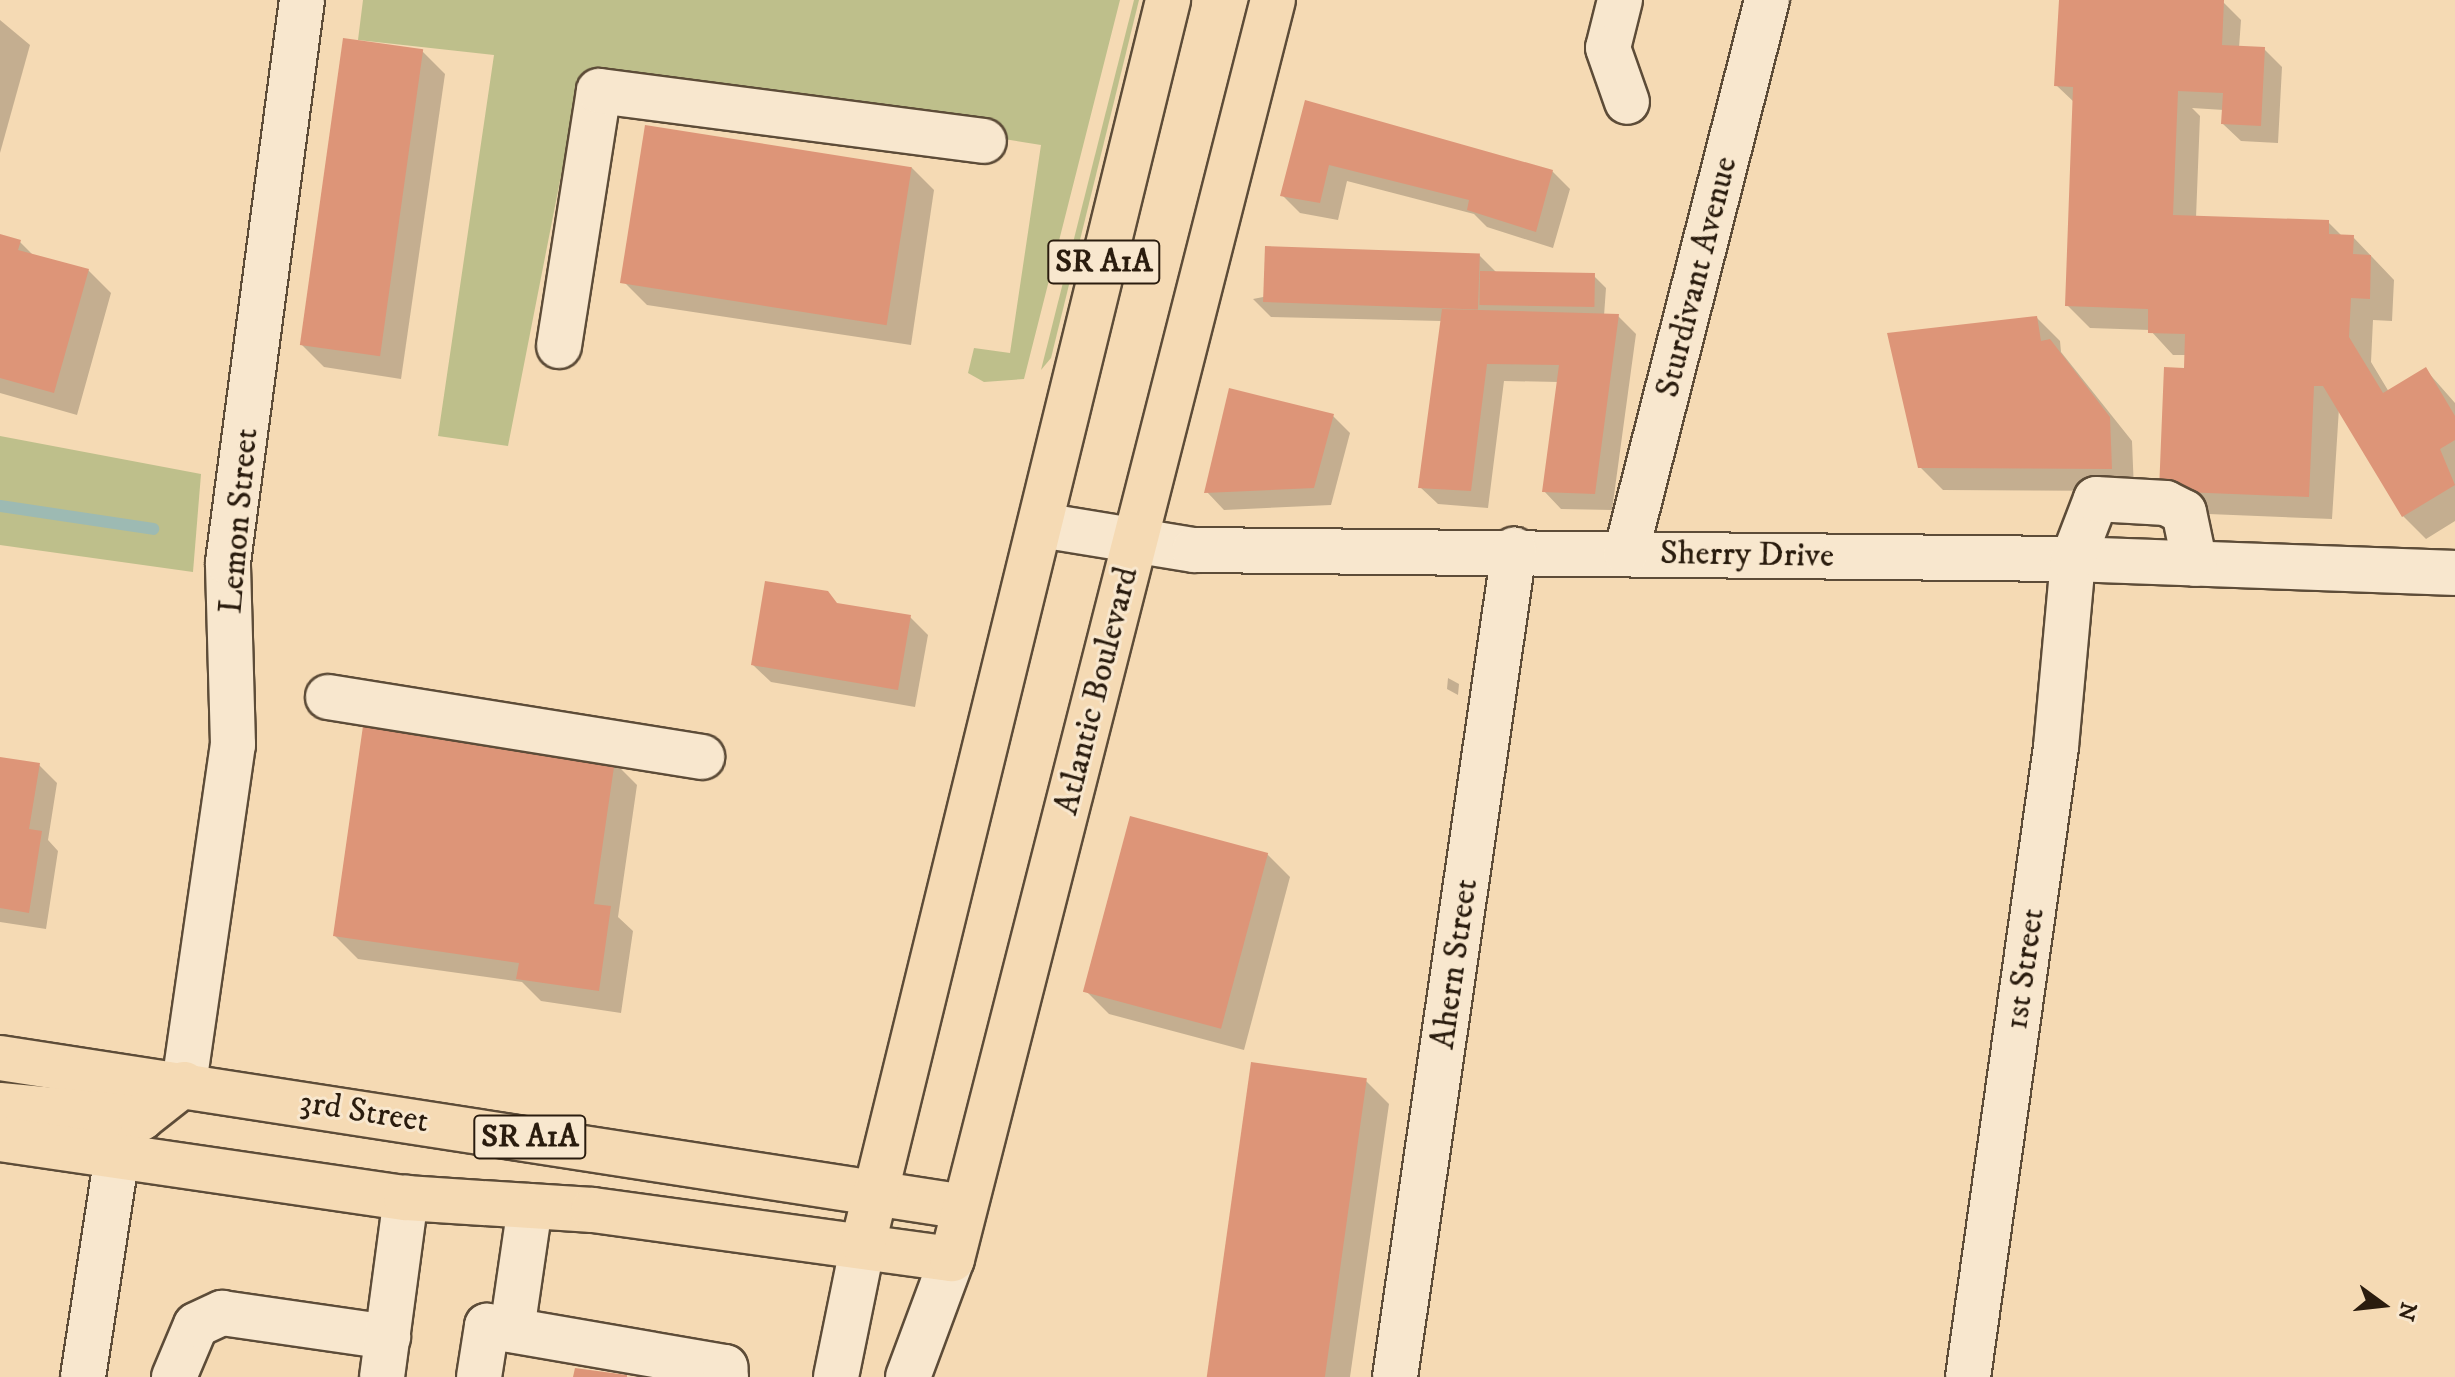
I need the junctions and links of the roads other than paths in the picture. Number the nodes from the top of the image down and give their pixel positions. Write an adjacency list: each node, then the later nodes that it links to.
1 (1168, 0): 9 (main road, SR A1A)
2 (1273, 0): 10 (main road, Atlantic Boulevard / SR A1A)
3 (1620, 0): 6 (street)
4 (1767, 0): 12 (street, Sturdivant Avenue)
5 (301, 3): 19 (street, Lemon Street)
6 (1627, 102)
7 (984, 141): 8 (street)
8 (559, 346)
9 (1041, 525): 10 (street, Sherry Drive); 23 (main road, SR A1A)
10 (1135, 544): 11 (street, Sherry Drive); 26 (main road, Atlantic Boulevard / SR A1A)
11 (1514, 550): 12 (street, Sherry Drive); 37 (street, Ahern Street)
12 (1626, 553): 13 (street, Sherry Drive)
13 (2073, 559): 14 (street, Sherry Drive); 14 (street, 1st Street); 38 (street, 1st Street)
14 (2195, 564): 15 (street, Sherry Drive)
15 (2455, 573)
16 (328, 697): 17 (street)
17 (702, 757)
18 (0, 1058): 19 (main road, 3rd Street / SR A1A)
19 (184, 1084): 20 (main road); 23 (main road, 3rd Street / SR A1A)
20 (0, 1105)
21 (0, 1139): 22 (main road, SR A1A)
22 (117, 1155): 24 (main road, SR A1A); 31 (street)
23 (876, 1192): 26 (main road, 3rd Street); 27 (main road)
24 (406, 1198): 25 (main road, SR A1A); 30 (street)
25 (530, 1206): 27 (main road, SR A1A); 29 (street)
26 (965, 1207): 28 (main road, Atlantic Boulevard / SR A1A)
27 (863, 1244): 28 (main road, SR A1A); 35 (street)
28 (952, 1259): 36 (street, Atlantic Boulevard)
29 (512, 1330): 33 (street); 34 (street)
30 (385, 1357): 32 (street)
31 (83, 1377)
32 (174, 1377)
33 (479, 1377)
34 (726, 1377)
35 (836, 1377)
36 (908, 1377)
37 (1395, 1377)
38 (1968, 1377)

